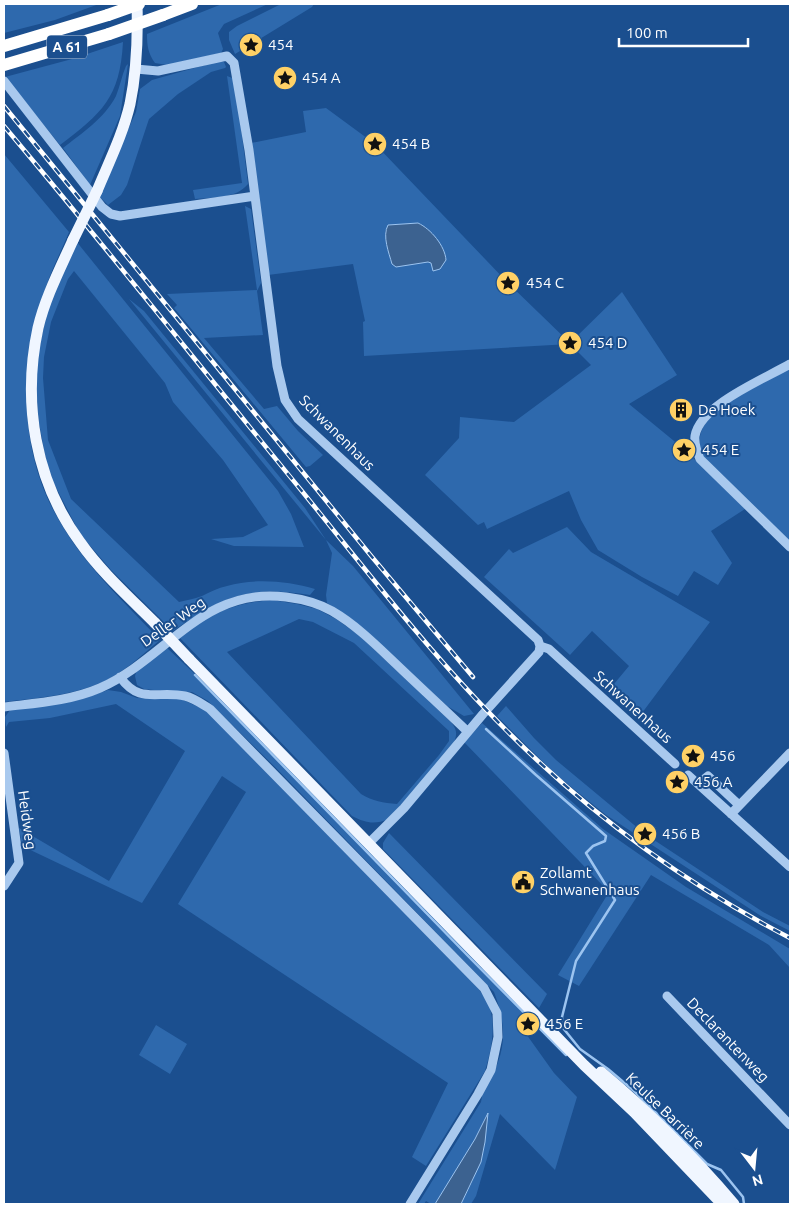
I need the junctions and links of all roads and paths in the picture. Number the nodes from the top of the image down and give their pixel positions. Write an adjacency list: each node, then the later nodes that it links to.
1 (138, 4): 3 (highway, A 61, bridge); 5 (main road, Keulse Barrière)
2 (192, 4): 4 (highway, A 61, bridge)
3 (8, 45)
4 (4, 64)
5 (136, 69): 7 (street, Schwanenhaus); 21 (main road, Keulse Barrière, bridge)
6 (4, 81): 7 (street)
7 (255, 196): 10 (street, Schwanenhaus)
8 (790, 364): 9 (street)
9 (790, 547)
10 (540, 646): 13 (street); 16 (street, Schwanenhaus)
11 (120, 677): 12 (street, Deller Weg); 13 (street, Deller Weg); 27 (street)
12 (4, 707)
13 (468, 732): 21 (street)
14 (4, 753): 23 (street, Heidweg)
15 (790, 753): 19 (street)
16 (675, 764)
17 (688, 776): 18 (street)
18 (698, 784): 19 (street); 20 (street)
19 (739, 806): 20 (street)
20 (731, 814): 22 (street)
21 (368, 843): 25 (main road, Keulse Barrière)
22 (790, 867)
23 (4, 886)
24 (667, 996): 26 (street, Declarantenweg)
25 (567, 1047): 28 (main road, Keulse Barrière); 29 (main road, Keulse Barrière)
26 (790, 1125)
27 (410, 1204)
28 (722, 1204)
29 (734, 1204)

